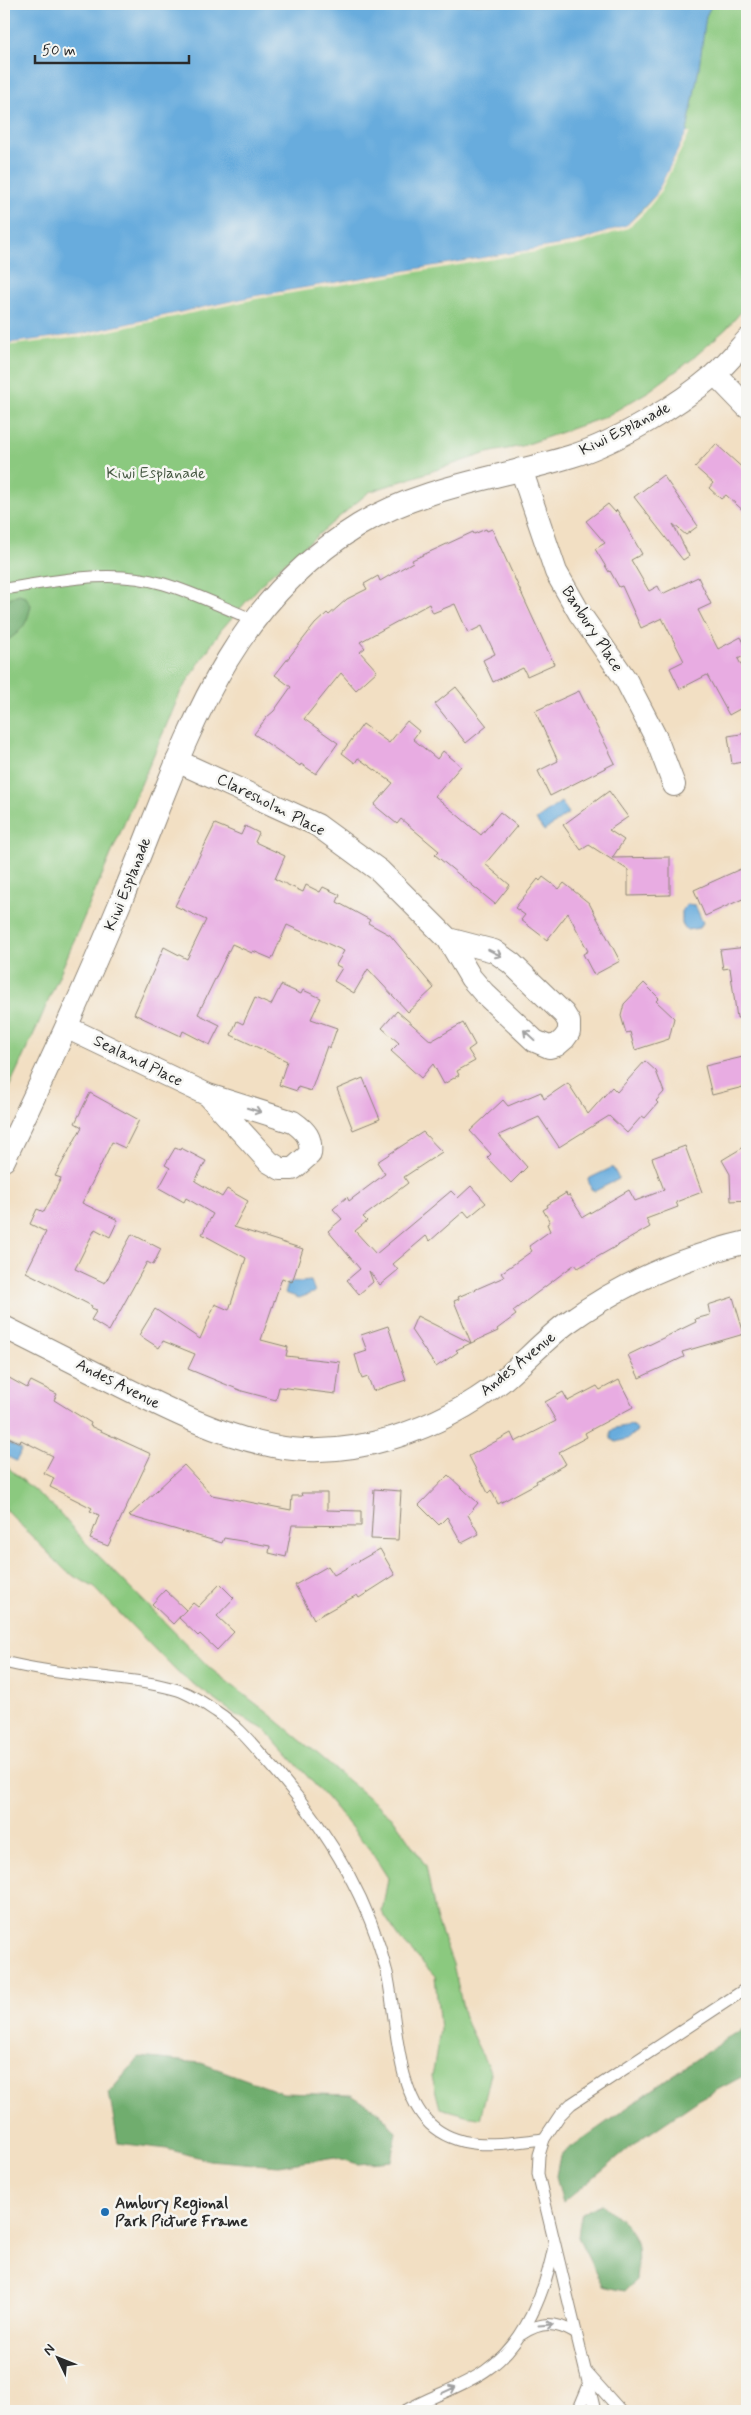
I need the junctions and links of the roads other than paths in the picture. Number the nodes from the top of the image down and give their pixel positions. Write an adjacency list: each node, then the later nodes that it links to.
1 (747, 340): 2 (street, Kiwi Esplanade)
2 (715, 374): 3 (street); 4 (street, Kiwi Esplanade)
3 (747, 407)
4 (521, 469): 6 (street, Kiwi Esplanade); 8 (street, Banbury Place)
5 (4, 589): 6 (lane)
6 (254, 620): 7 (street, Kiwi Esplanade)
7 (177, 761): 9 (street, Claresholm Place); 10 (street, Kiwi Esplanade)
8 (674, 785)
9 (448, 939): 9 (street, Claresholm Place, one-way to 9)
10 (68, 1028): 11 (street, Sealand Place); 12 (street, Kiwi Esplanade)
11 (208, 1095)
12 (4, 1160)
13 (747, 1242): 14 (street, Andes Avenue)
14 (4, 1327)
15 (4, 1662): 17 (lane)
16 (747, 1988): 17 (lane)
17 (544, 2139): 18 (lane)
18 (555, 2242): 19 (lane); 20 (lane)
19 (576, 2333): 20 (lane, one-way to 19); 21 (lane)
20 (518, 2336): 23 (lane, one-way to 20)
21 (585, 2371): 22 (lane); 26 (lane)
22 (588, 2387): 24 (lane); 25 (lane)
23 (405, 2411)
24 (578, 2411)
25 (595, 2411)
26 (621, 2411)

